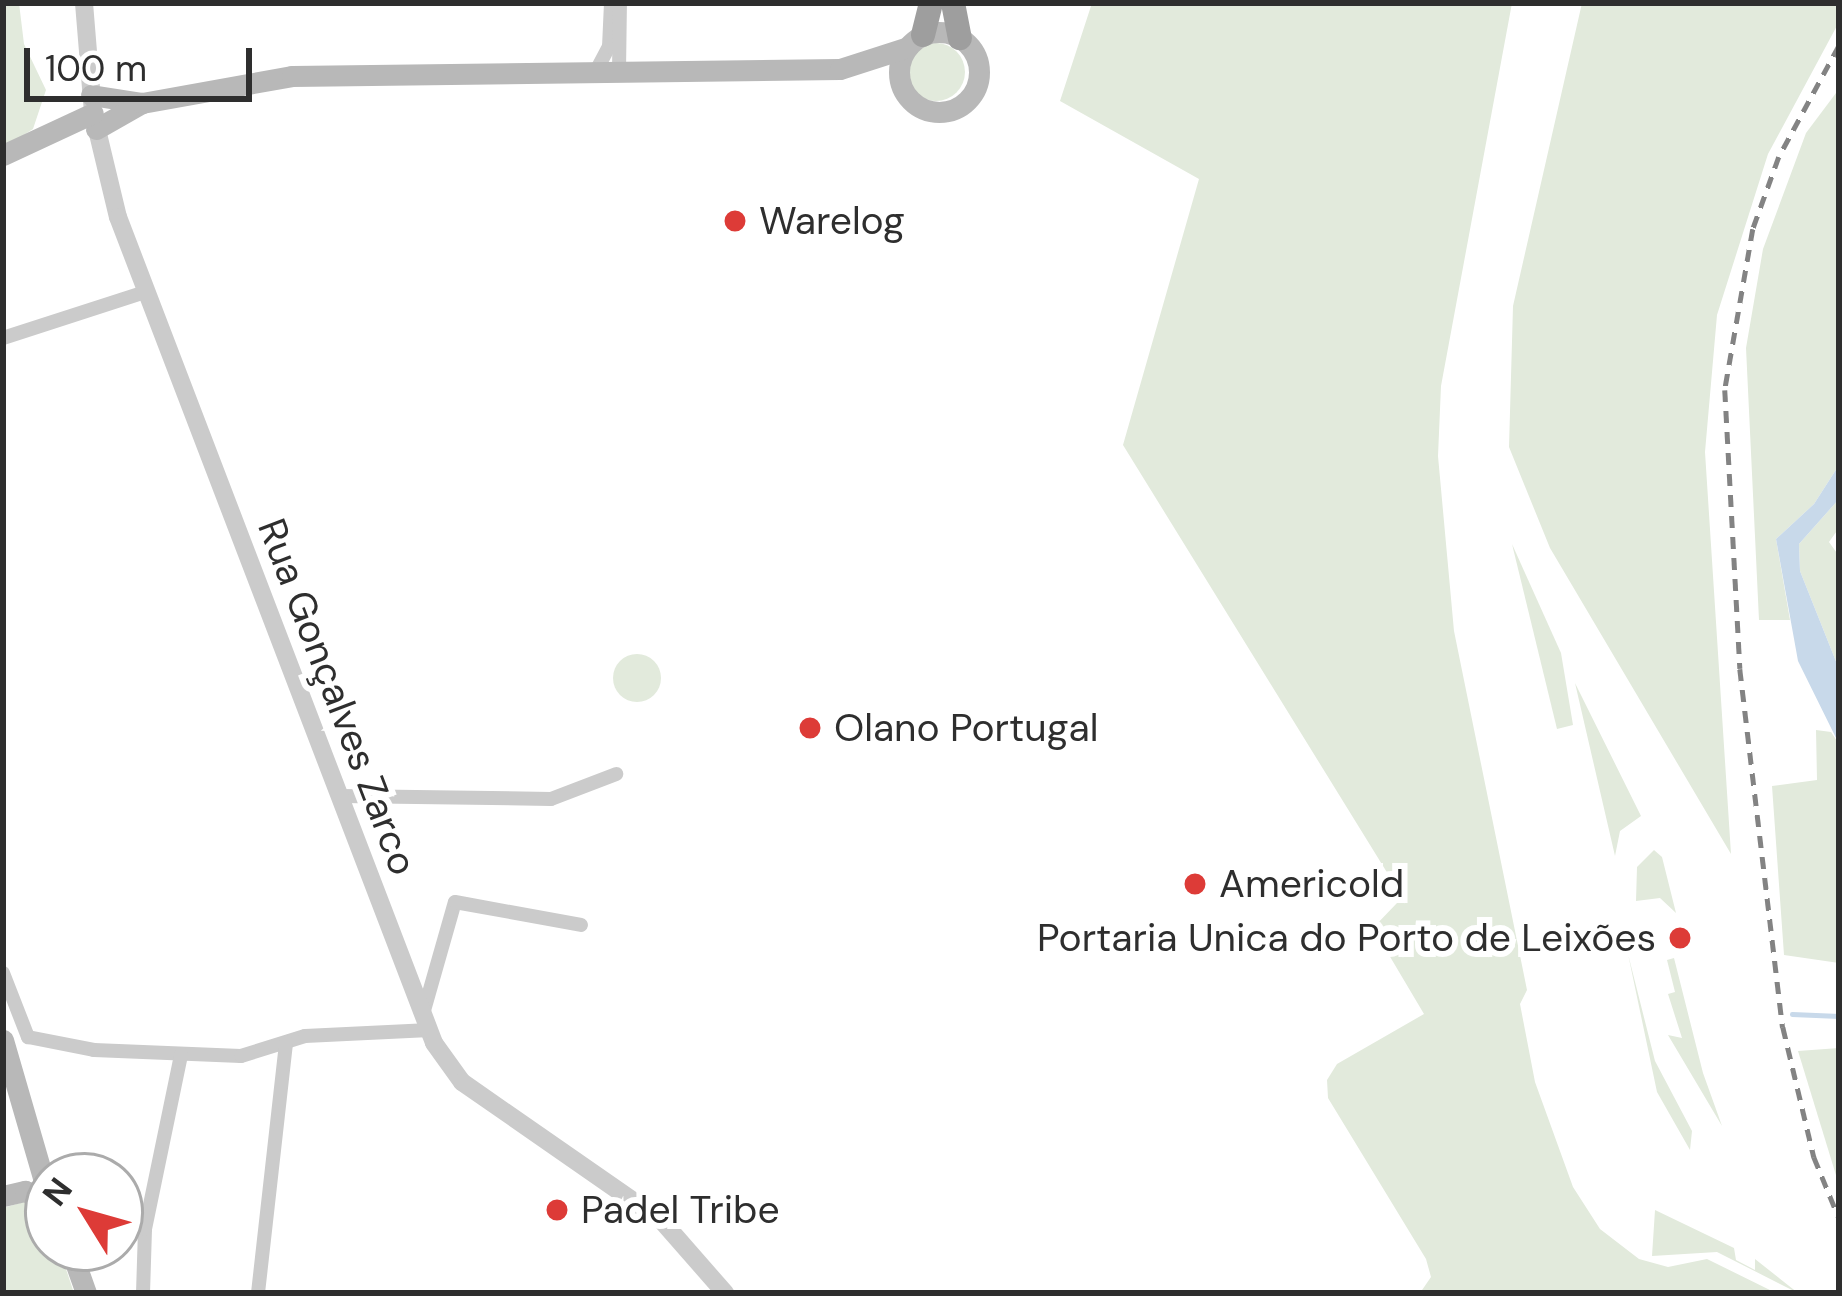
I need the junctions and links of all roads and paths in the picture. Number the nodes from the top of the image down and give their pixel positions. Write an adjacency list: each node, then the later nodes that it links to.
1 (83, 3): 15 (street, Rua Gonçalves Zarco)
2 (611, 3): 10 (street)
3 (620, 3): 8 (street)
4 (931, 3): 7 (highway)
5 (953, 3): 6 (highway)
6 (960, 38): 7 (main road); 13 (main road)
7 (915, 41): 9 (main road); 13 (main road)
8 (624, 45): 11 (street); 12 (street)
9 (840, 69): 12 (main road); 13 (main road)
10 (596, 71): 11 (main road); 14 (main road)
11 (619, 71): 12 (main road)
12 (657, 71)
13 (904, 92)
14 (142, 104): 15 (main road); 15 (main road)
15 (93, 112): 16 (main road); 17 (street, Rua Gonçalves Zarco)
16 (3, 155)
17 (145, 292): 18 (street); 20 (street, Rua Gonçalves Zarco)
18 (3, 338)
19 (616, 774): 20 (street)
20 (341, 796): 23 (street, Rua Gonçalves Zarco)
21 (581, 925): 23 (street)
22 (3, 973): 26 (street)
23 (427, 1022): 25 (street); 30 (street, Rua Gonçalves Zarco)
24 (3, 1040): 27 (main road)
25 (286, 1042): 26 (street); 29 (street)
26 (181, 1055): 28 (street)
27 (35, 1152)
28 (143, 1293)
29 (257, 1293)
30 (724, 1293)

